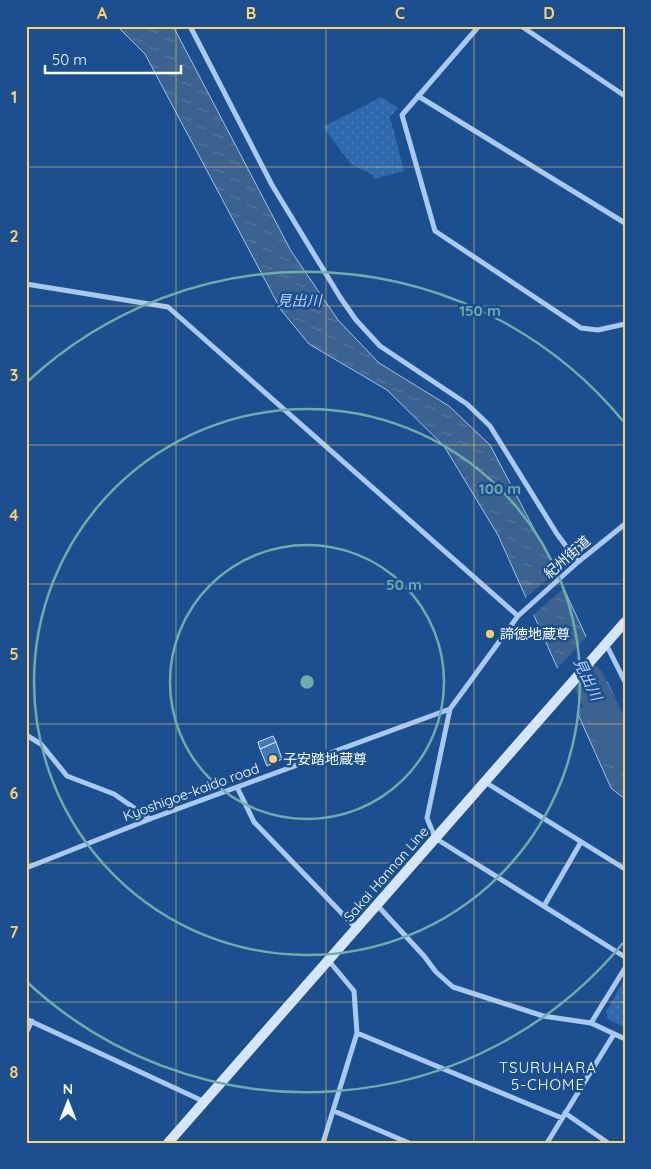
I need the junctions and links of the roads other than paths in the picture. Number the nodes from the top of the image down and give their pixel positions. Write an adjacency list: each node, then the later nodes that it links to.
1 (190, 26): 10 (street)
2 (479, 26): 4 (street)
3 (521, 26): 5 (street)
4 (418, 96): 6 (street); 8 (street)
5 (625, 96)
6 (625, 223)
7 (26, 284): 11 (street)
8 (625, 324)
9 (625, 524): 10 (street, 紀州街道)
10 (578, 562): 11 (street, 紀州街道)
11 (518, 616): 15 (street, 紀州街道)
12 (625, 622): 13 (main road, Sakai Hannan Line)
13 (604, 646): 14 (street); 17 (main road, Sakai Hannan Line)
14 (625, 682)
15 (450, 709): 18 (street, Kyoshigoe-kaido road); 20 (street)
16 (26, 735): 19 (street)
17 (485, 781): 20 (main road, Sakai Hannan Line); 21 (street)
18 (237, 787): 19 (street, Kyoshigoe-kaido road); 26 (street)
19 (150, 818): 22 (street, Kyoshigoe-kaido road)
20 (435, 838): 24 (main road, Sakai Hannan Line); 25 (street)
21 (581, 842): 23 (street); 25 (street)
22 (26, 868)
23 (625, 868)
24 (378, 906): 26 (main road, Sakai Hannan Line); 31 (street)
25 (544, 906): 27 (street)
26 (357, 929): 28 (main road, Sakai Hannan Line)
27 (625, 957)
28 (329, 962): 33 (street); 36 (main road, Sakai Hannan Line)
29 (625, 968): 31 (street)
30 (29, 1020): 32 (street); 36 (street)
31 (591, 1023): 34 (street)
32 (26, 1033)
33 (357, 1033): 37 (street); 38 (street)
34 (614, 1034): 35 (street); 38 (street)
35 (625, 1039)
36 (204, 1102): 39 (main road, Sakai Hannan Line)
37 (334, 1110): 40 (street); 41 (street)
38 (564, 1116): 42 (street); 43 (street)
39 (168, 1143)
40 (323, 1143)
41 (409, 1143)
42 (547, 1143)
43 (608, 1143)

